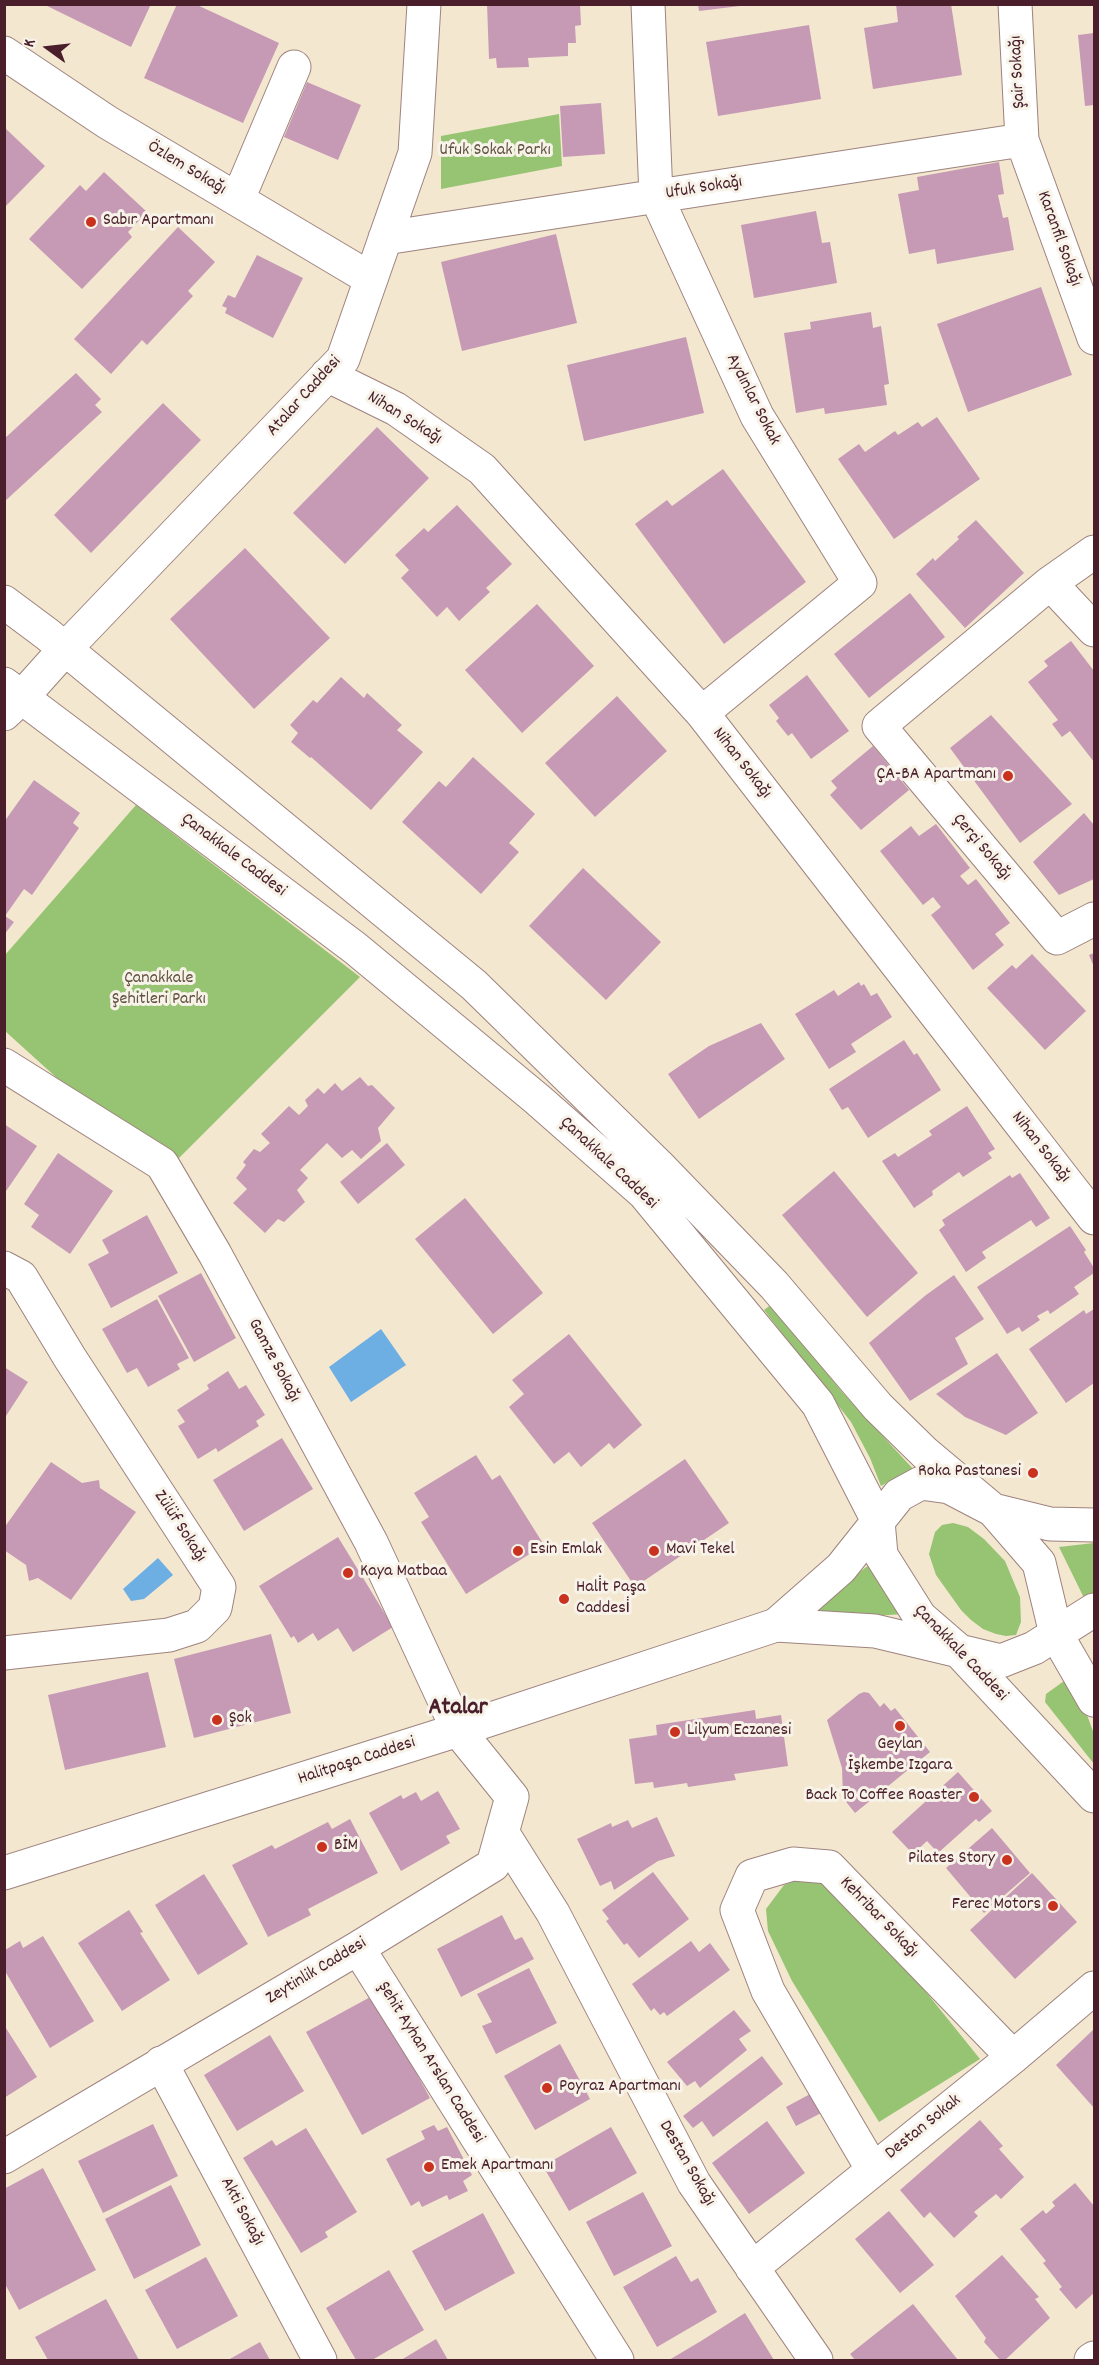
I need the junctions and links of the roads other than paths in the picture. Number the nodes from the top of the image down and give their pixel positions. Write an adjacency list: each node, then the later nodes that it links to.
1 (424, 4): 9 (street, Atalar Caddesi)
2 (648, 4): 7 (street, Aydınlar Sokak)
3 (1015, 4): 6 (street, Şair Sokağı)
4 (4, 53): 8 (street, Özlem Sokağı)
5 (294, 67): 8 (street)
6 (1022, 141): 7 (street, Ufuk Sokağı); 11 (street, Karanfil Sokağı)
7 (656, 196): 9 (street, Ufuk Sokağı); 19 (street, Aydınlar Sokak)
8 (238, 200): 10 (street, Özlem Sokağı)
9 (385, 238): 10 (street, Atalar Caddesi)
10 (371, 279): 12 (street, Atalar Caddesi)
11 (1095, 338)
12 (327, 375): 17 (street, Atalar Caddesi); 19 (street, Nihan Sokağı)
13 (1095, 552): 14 (street)
14 (1050, 583): 16 (street); 20 (street, Çerçi Sokağı)
15 (4, 602): 17 (street, Çanakkale Caddesi)
16 (1095, 630)
17 (66, 650): 18 (street, Atalar Caddesi); 24 (street, Çanakkale Caddesi)
18 (10, 698): 25 (street, Çanakkale Caddesi)
19 (702, 713): 22 (street, Nihan Sokağı)
20 (1095, 919)
21 (4, 1065): 33 (street, Gamze Sokağı)
22 (1091, 1208)
23 (4, 1268): 31 (street, Zülüf Sokağı)
24 (993, 1510): 25 (street); 26 (street); 29 (street, Çanakkale Caddesi)
25 (879, 1521): 28 (street); 30 (street, Çanakkale Caddesi)
26 (1095, 1525)
27 (1095, 1610): 29 (street)
28 (776, 1625): 30 (street); 33 (street, Halitpaşa Caddesi)
29 (1056, 1634): 30 (street); 32 (street, Çanakkale Caddesi)
30 (957, 1649): 34 (street, Çanakkale Caddesi)
31 (4, 1653)
32 (1095, 1700)
33 (458, 1730): 35 (street, Zeytinlik Caddesi); 36 (street, Halitpaşa Caddesi)
34 (1095, 1796)
35 (502, 1832): 37 (street, Zeytinlik Caddesi); 43 (street, Destan Sokağı)
36 (4, 1873)
37 (358, 1948): 40 (street, Zeytinlik Caddesi); 45 (street, Şehit Ayhan Arslan Caddesi)
38 (1095, 1988): 39 (street, Destan Sokak)
39 (1013, 2057): 42 (street, Destan Sokak); 42 (street, Kehribar Sokağı)
40 (161, 2063): 41 (street, Zeytinlik Caddesi); 44 (street, Akti Sokağı)
41 (4, 2157)
42 (873, 2170): 43 (street, Destan Sokak)
43 (752, 2268): 46 (street, Destan Sokağı)
44 (320, 2361)
45 (617, 2361)
46 (816, 2361)

